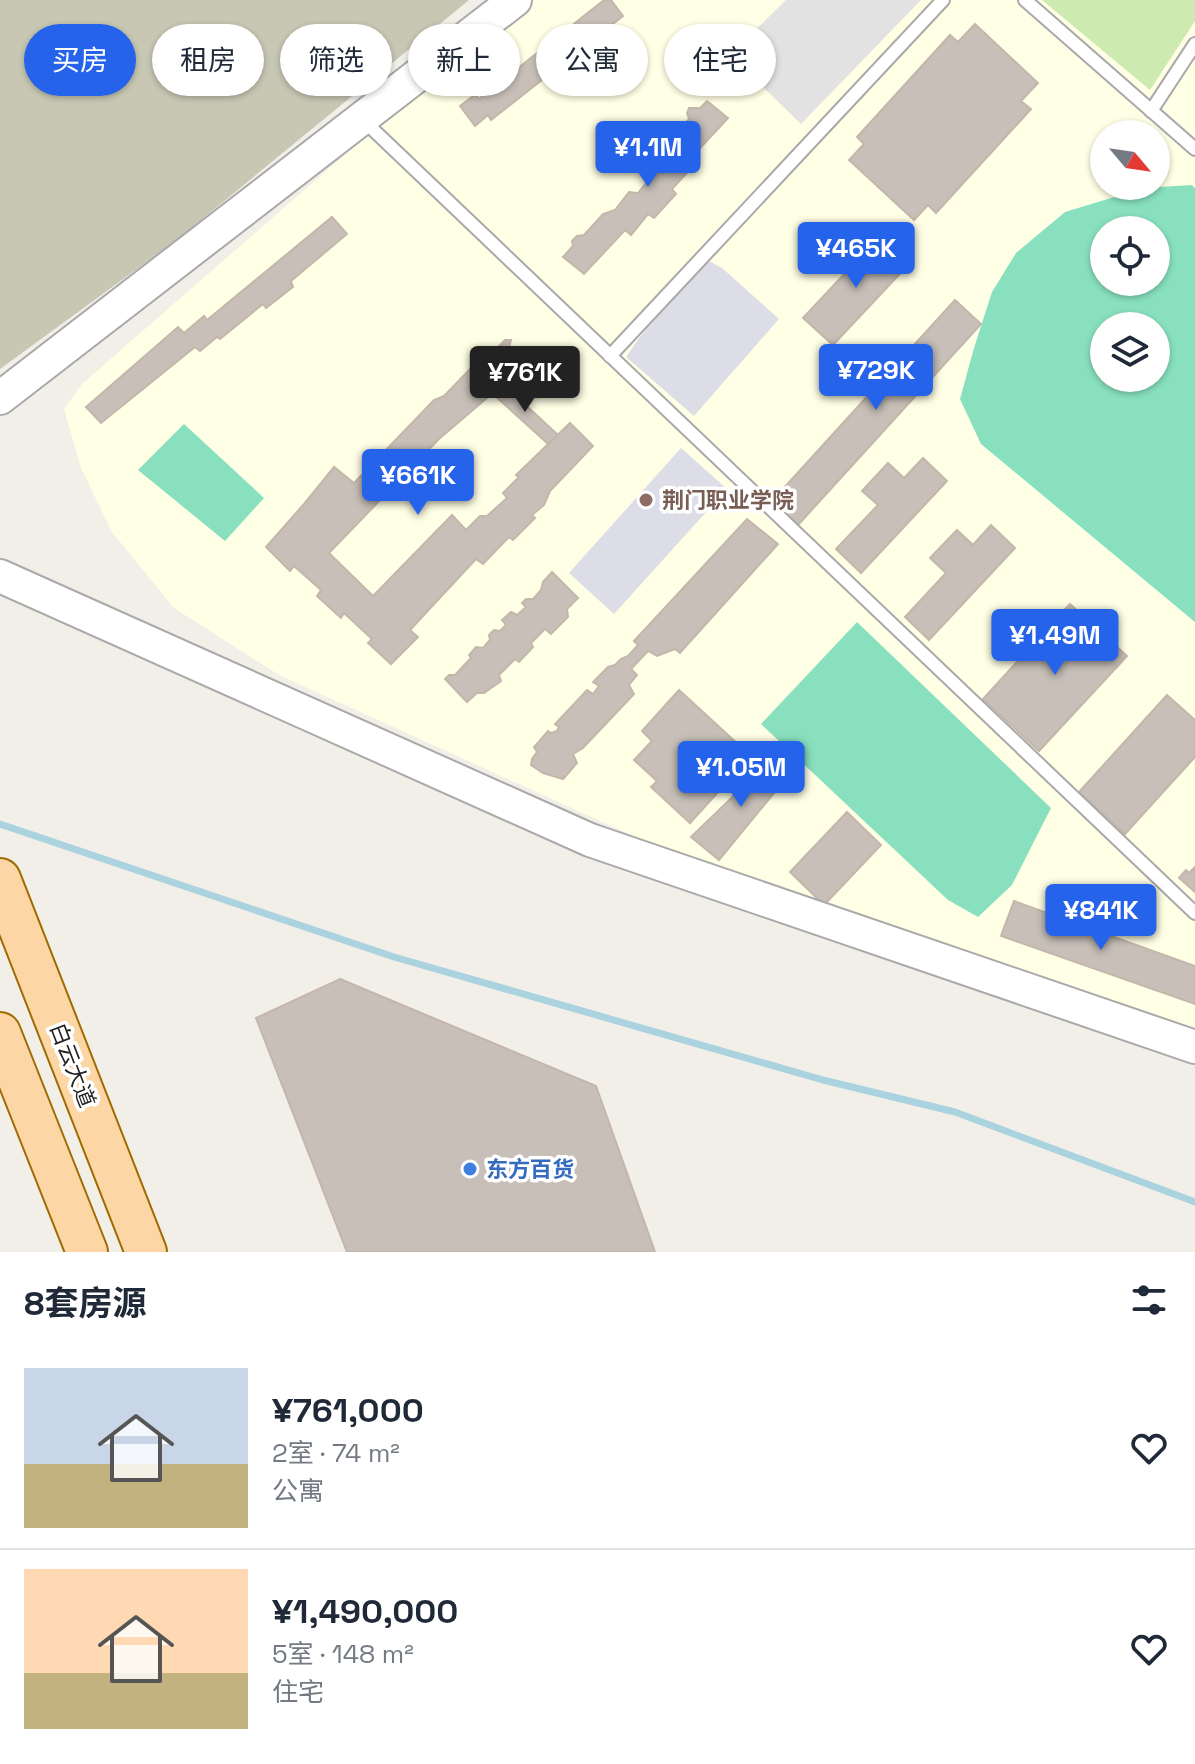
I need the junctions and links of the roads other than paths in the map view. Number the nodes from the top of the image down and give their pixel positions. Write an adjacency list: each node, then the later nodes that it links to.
1 (515, 0): 6 (street)
2 (943, 0): 8 (lane)
3 (1025, 0): 5 (lane)
4 (1195, 44): 5 (lane)
5 (1151, 111): 7 (lane)
6 (362, 119): 8 (lane); 9 (street)
7 (1195, 149)
8 (610, 356): 12 (lane)
9 (0, 398)
10 (0, 576): 14 (street)
11 (0, 879): 16 (main road, 白云大道)
12 (1195, 913)
13 (0, 1033): 15 (main road)
14 (1195, 1047)
15 (87, 1252)
16 (146, 1252)

